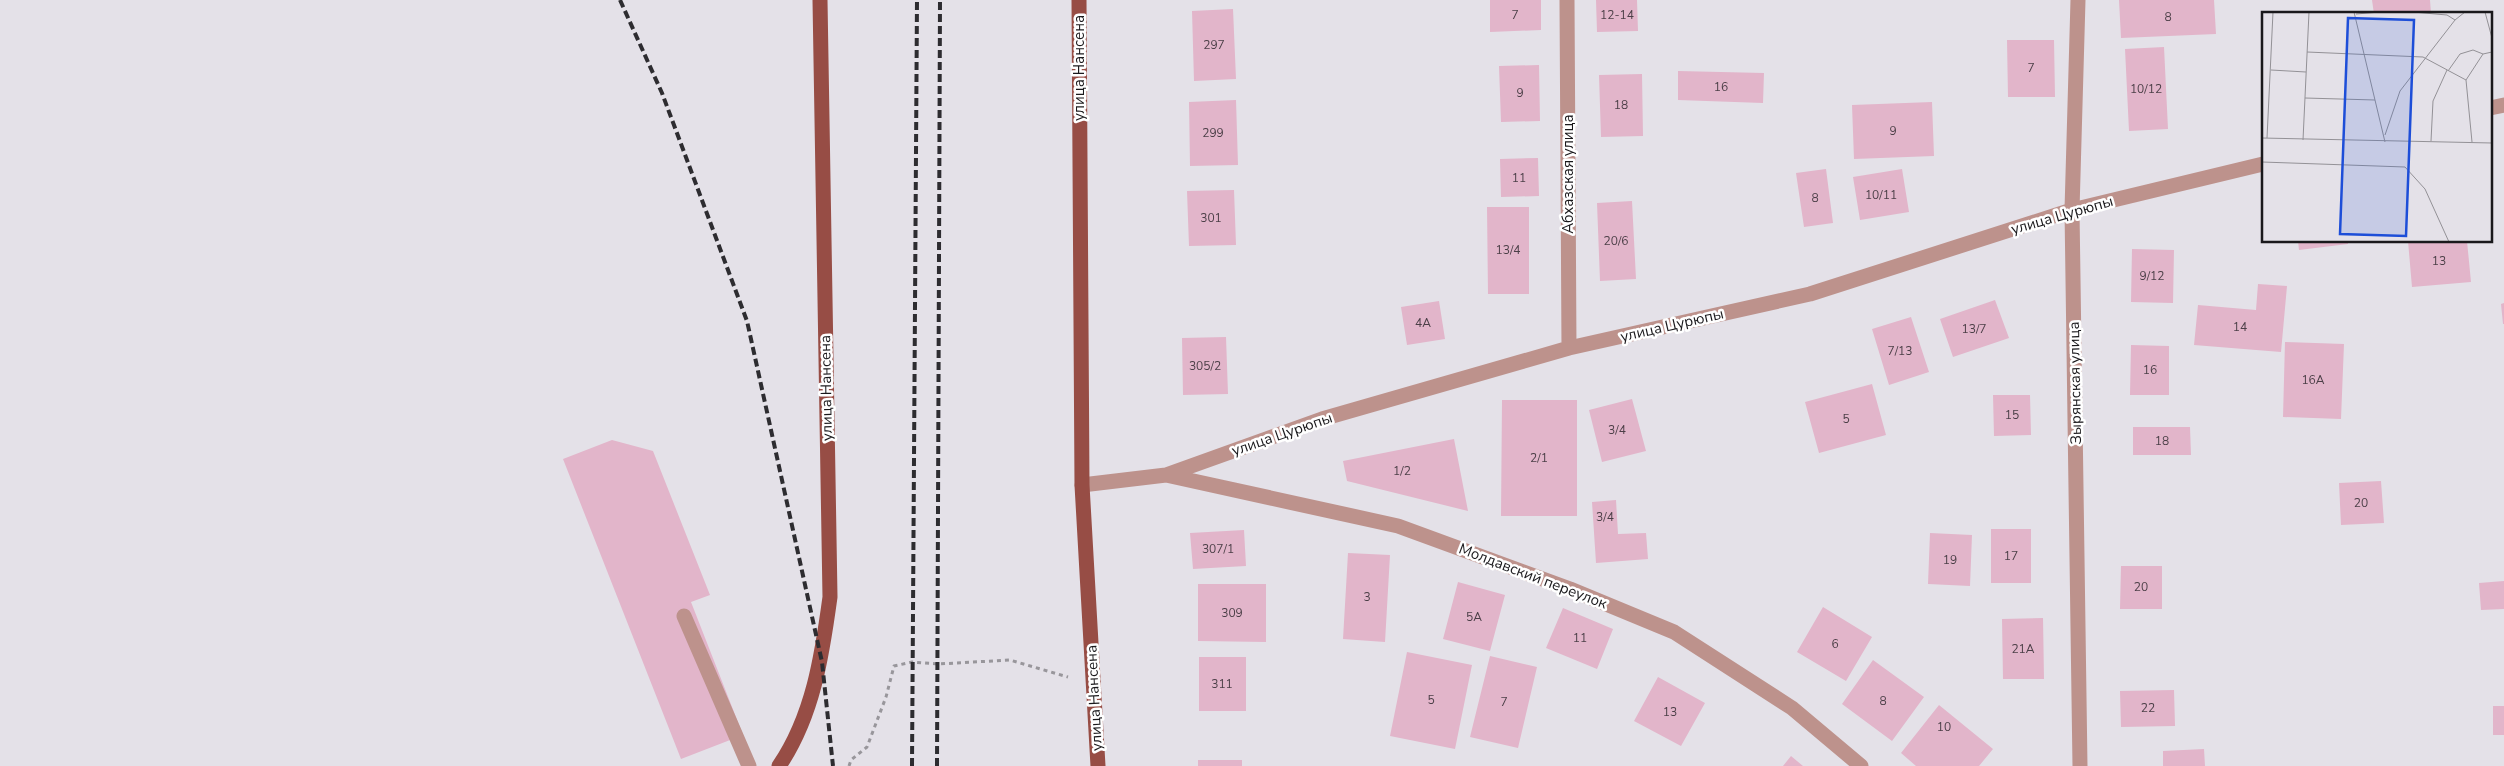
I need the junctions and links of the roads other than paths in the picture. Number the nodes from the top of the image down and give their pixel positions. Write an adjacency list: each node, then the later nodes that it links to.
1 (820, 0): 12 (main road, улица Нансена)
2 (1079, 0): 9 (main road, улица Нансена)
3 (1567, 0): 7 (street, Абхазская улица)
4 (2078, 0): 6 (street, Зырянская улица)
5 (2262, 164): 6 (street, улица Цурюпы)
6 (2072, 210): 7 (street, улица Цурюпы); 15 (street, Зырянская улица)
7 (1569, 348): 8 (street, улица Цурюпы)
8 (1166, 475): 9 (street, улица Цурюпы); 14 (street, Молдавский переулок)
9 (1082, 485): 13 (main road, улица Нансена)
10 (684, 616): 11 (street)
11 (749, 766)
12 (779, 766)
13 (1098, 766)
14 (1861, 766)
15 (2080, 766)

